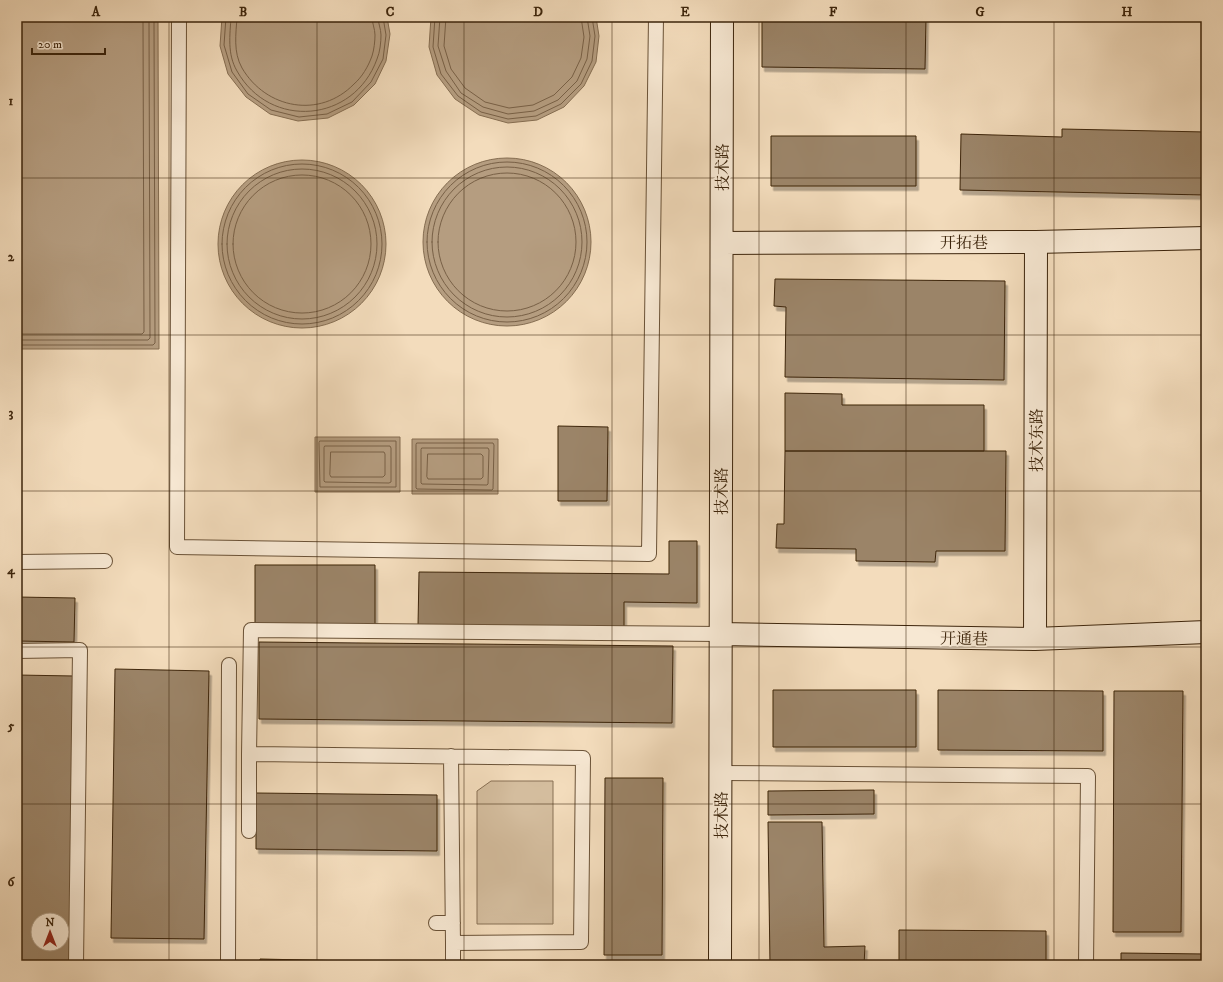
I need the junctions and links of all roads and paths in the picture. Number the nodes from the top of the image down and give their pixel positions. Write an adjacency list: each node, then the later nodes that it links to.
1 (179, 17): 2 (lane)
2 (656, 17)
3 (722, 17): 6 (street, 技术路)
4 (1206, 238): 5 (street, 开拓巷)
5 (1036, 242): 6 (street, 开拓巷); 11 (street, 技术东路)
6 (722, 243): 10 (street, 技术路)
7 (105, 561): 8 (lane)
8 (17, 562)
9 (1206, 632): 11 (street, 开通巷)
10 (721, 634): 11 (street, 开通巷); 14 (lane); 16 (street, 技术路)
11 (1035, 639)
12 (17, 651): 21 (lane)
13 (229, 665): 22 (lane)
14 (249, 754): 15 (lane); 17 (lane)
15 (451, 756): 19 (lane); 20 (lane)
16 (721, 773): 24 (street, 技术路); 25 (lane)
17 (249, 831)
18 (436, 923): 19 (lane)
19 (453, 923): 20 (lane)
20 (453, 943): 23 (lane)
21 (76, 965)
22 (228, 965)
23 (453, 965)
24 (720, 965)
25 (1086, 965)

